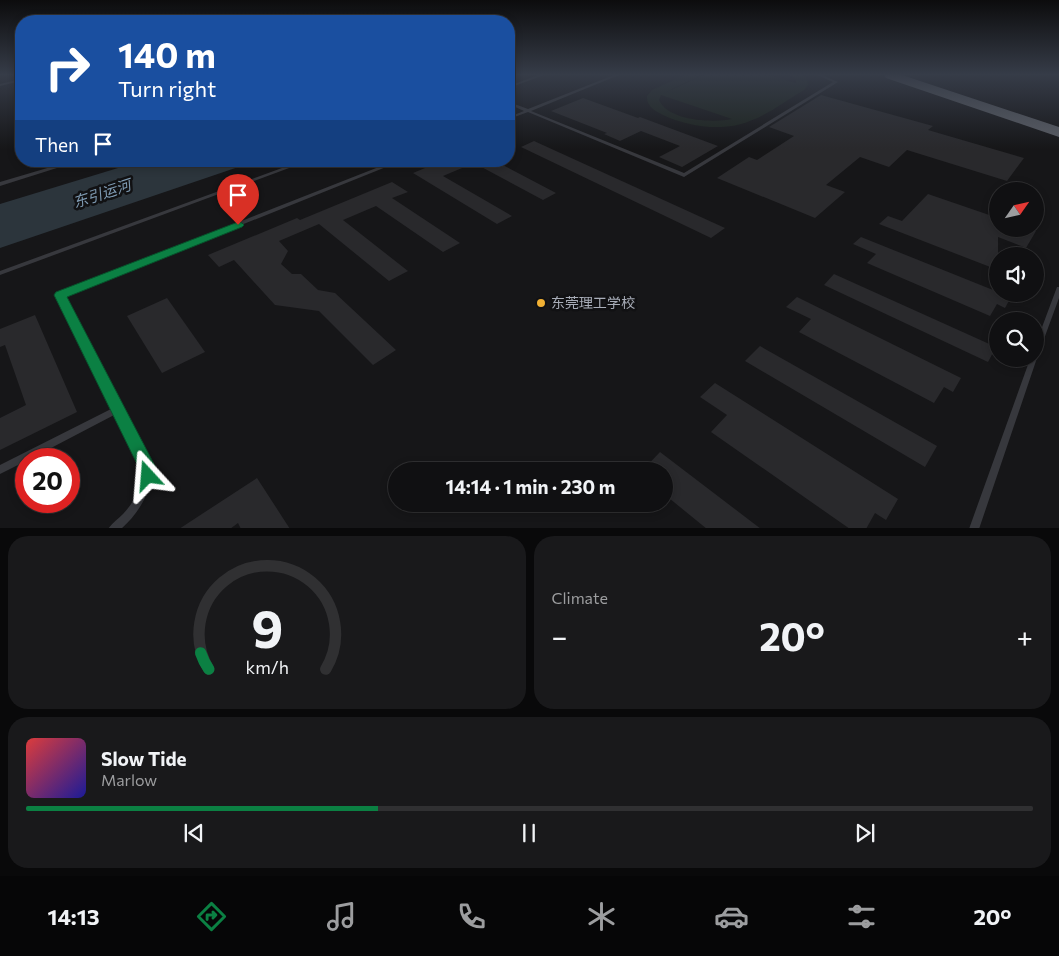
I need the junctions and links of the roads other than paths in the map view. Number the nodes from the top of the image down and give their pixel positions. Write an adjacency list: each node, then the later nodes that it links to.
1 (554, 100): 6 (lane)
2 (807, 100): 6 (lane)
3 (963, 100): 9 (highway)
4 (990, 100): 8 (highway)
5 (515, 105): 6 (lane)
6 (527, 110): 7 (lane)
7 (515, 115)
8 (1059, 122)
9 (1059, 132)
10 (57, 167): 13 (lane)
11 (290, 167): 14 (lane)
12 (384, 167): 18 (lane)
13 (0, 184)
14 (0, 273)
15 (1059, 289): 16 (lane)
16 (1044, 332)
17 (1032, 367): 21 (lane)
18 (118, 409): 19 (lane); 20 (lane)
19 (0, 470)
20 (113, 528)
21 (974, 528)

